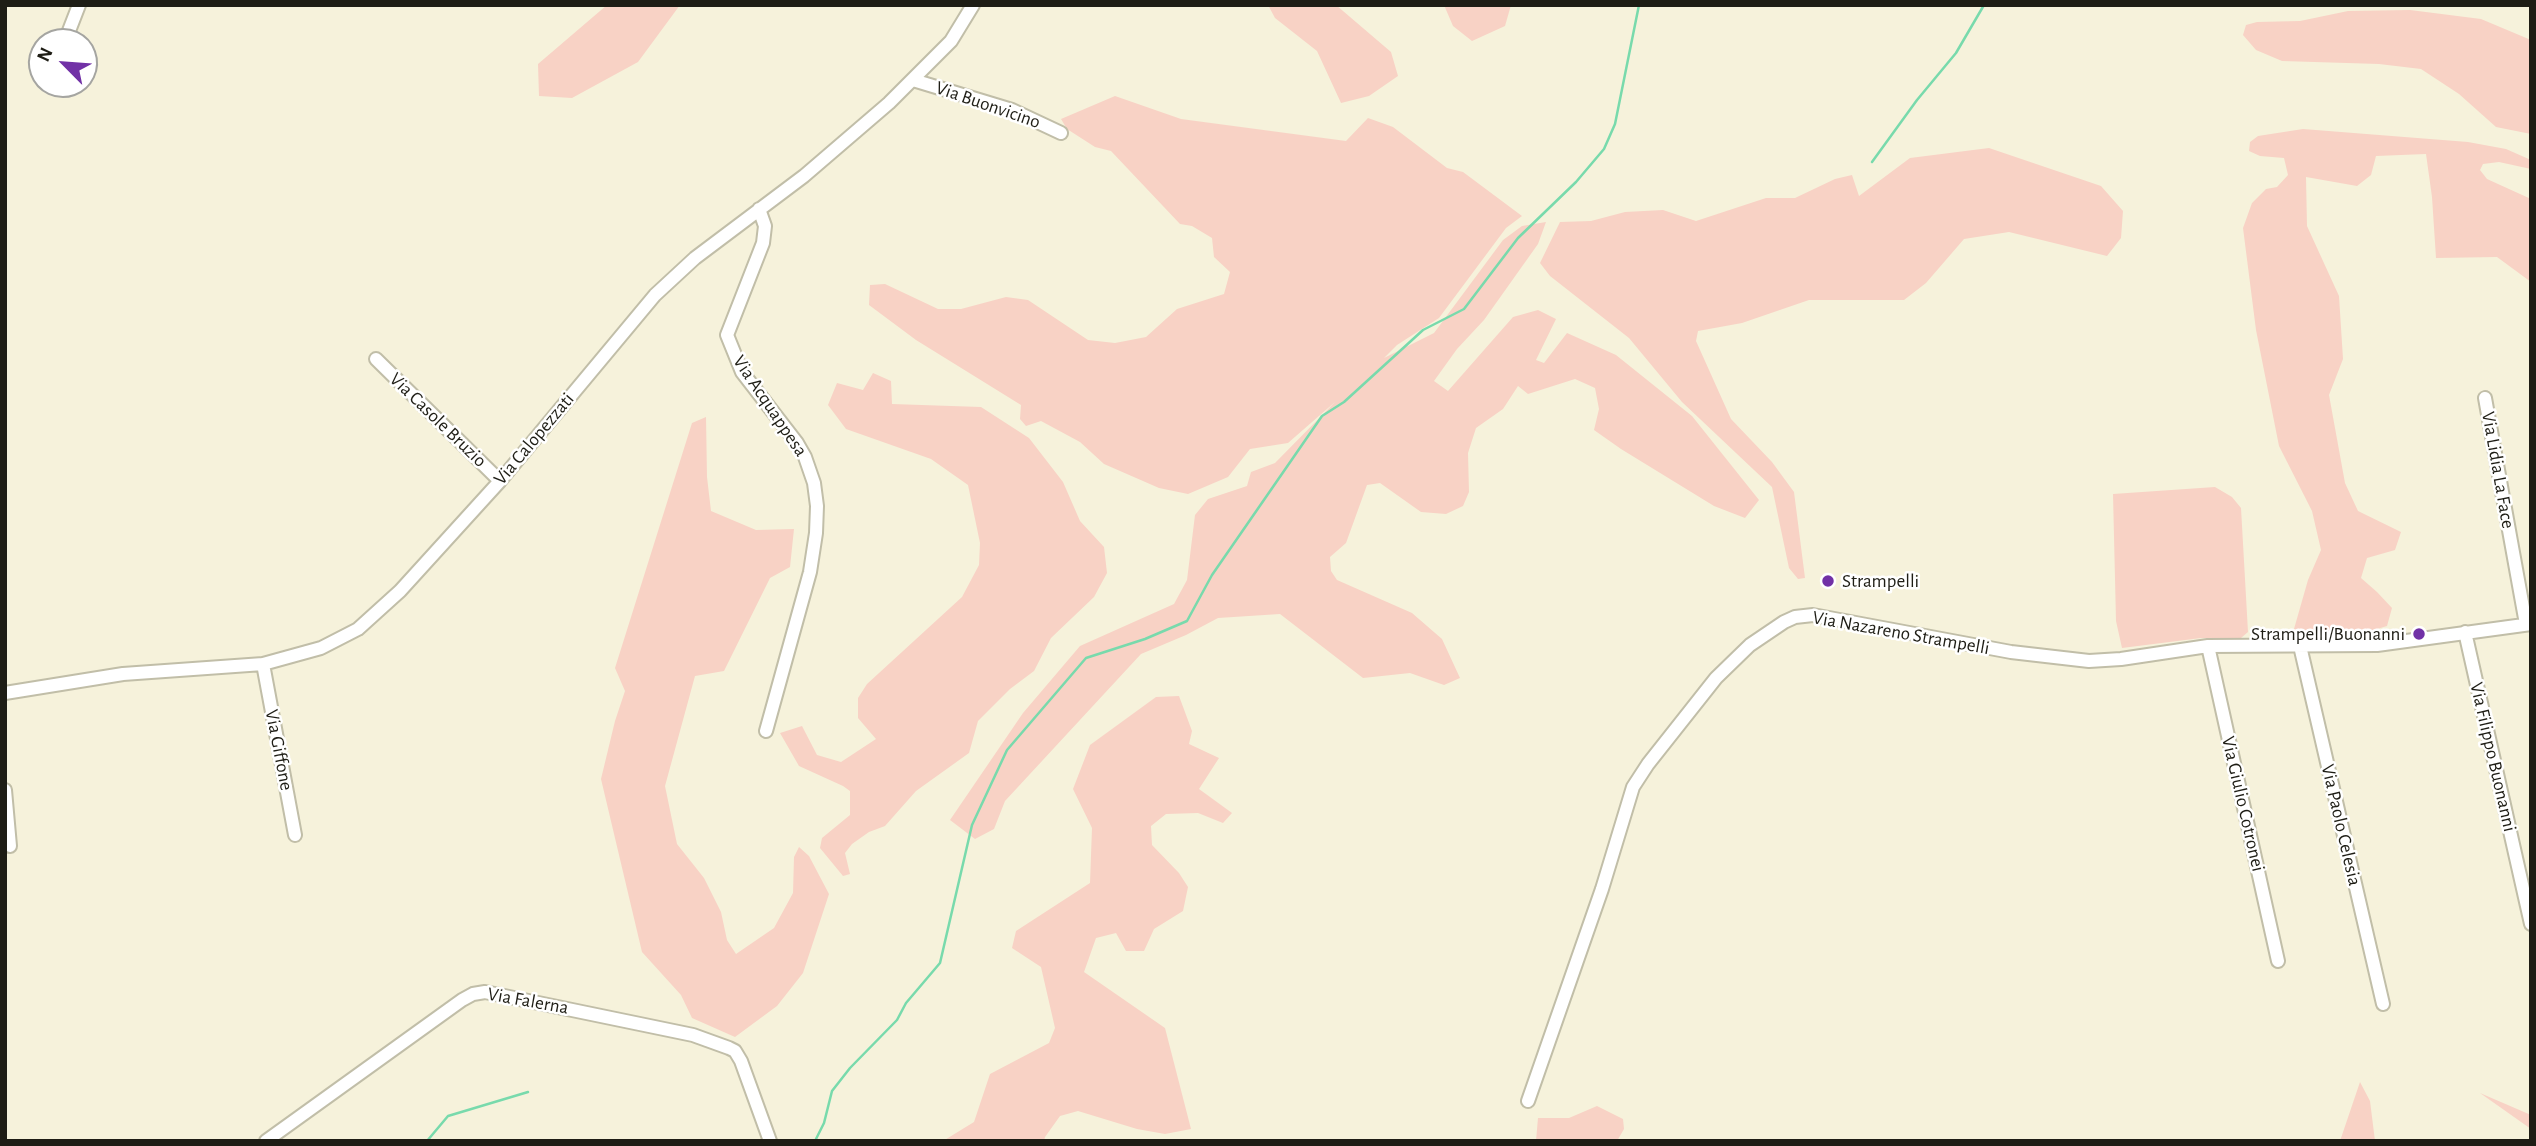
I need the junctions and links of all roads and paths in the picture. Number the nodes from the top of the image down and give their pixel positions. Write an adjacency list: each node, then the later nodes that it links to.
1 (79, 5): 3 (street)
2 (973, 5): 4 (street, Via Calopezzati)
3 (70, 28)
4 (913, 80): 5 (street, Via Buonvicino); 6 (street, Via Calopezzati)
5 (1061, 133)
6 (759, 209): 9 (street, Via Calopezzati); 16 (street, Via Acquappesa)
7 (376, 359): 9 (street, Via Casole Bruzio)
8 (2485, 398): 10 (street, Via Lidia La Face)
9 (500, 481): 14 (street, Via Calopezzati)
10 (2529, 624): 11 (street, Via Nazareno Strampelli)
11 (2465, 632): 13 (street, Via Nazareno Strampelli); 20 (street, Via Filippo Buonanni)
12 (2208, 646): 13 (street, Via Nazareno Strampelli); 21 (street, Via Giulio Cotronei); 23 (street, Via Nazareno Strampelli)
13 (2300, 646): 22 (street, Via Paolo Celesia)
14 (263, 664): 15 (street, Via Calopezzati); 18 (street, Via Giffone)
15 (5, 693)
16 (766, 731)
17 (5, 790): 19 (street)
18 (295, 835)
19 (10, 846)
20 (2531, 924)
21 (2278, 961)
22 (2383, 1004)
23 (1528, 1101)
24 (266, 1141): 25 (street, Via Falerna)
25 (770, 1141)

